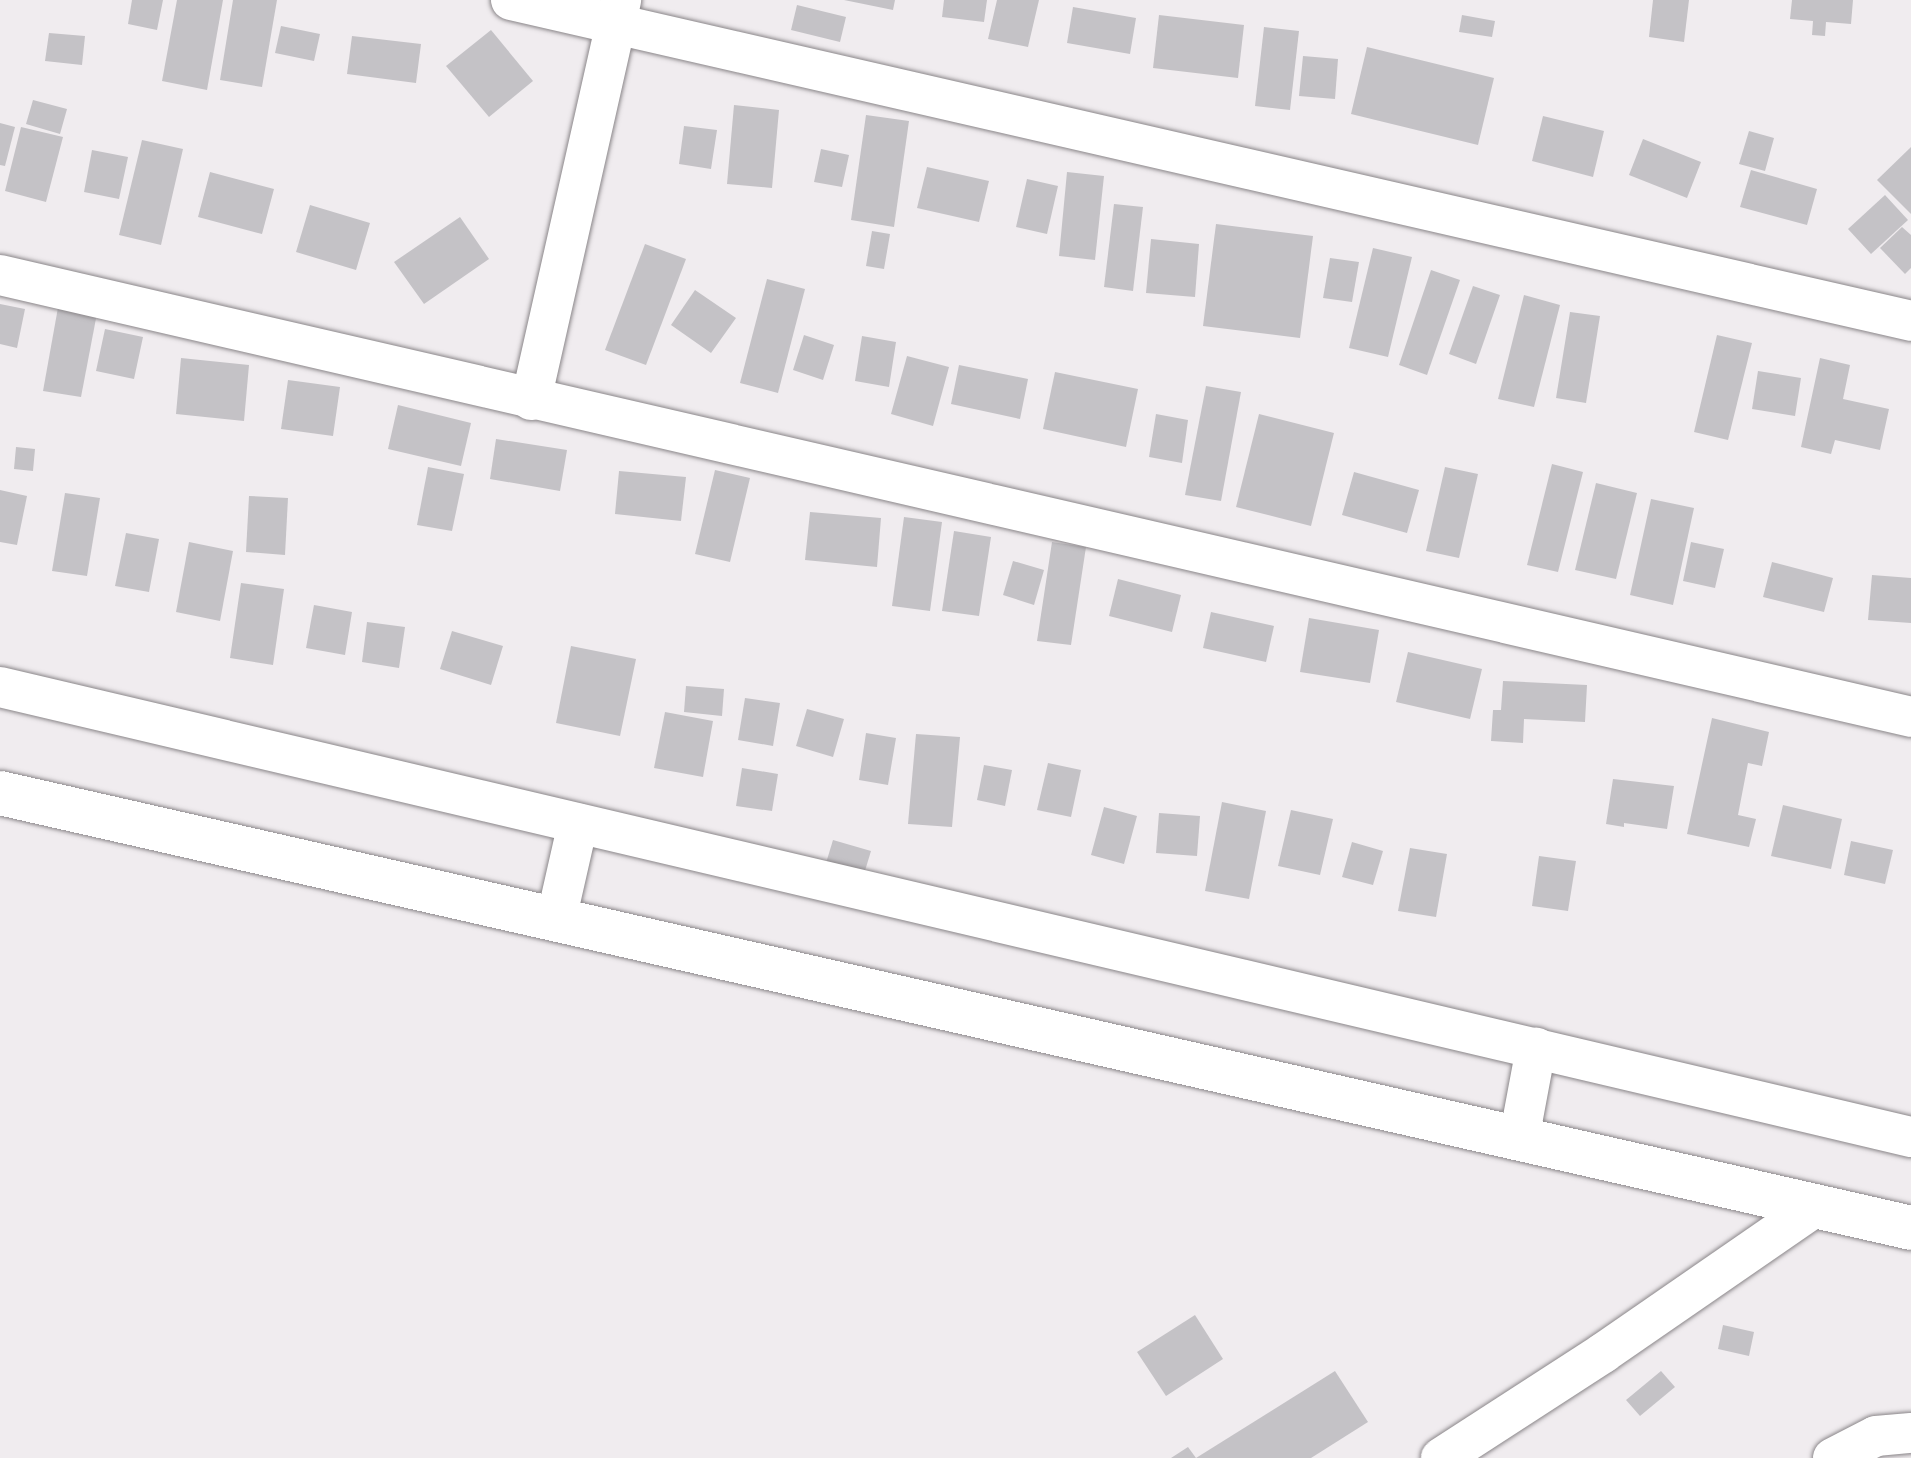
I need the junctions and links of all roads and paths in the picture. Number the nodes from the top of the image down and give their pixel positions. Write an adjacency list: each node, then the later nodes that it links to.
1 (511, 0): 2 (street)
2 (618, 12): 4 (street); 5 (street)
3 (0, 275): 5 (street)
4 (1911, 321)
5 (531, 400): 7 (street)
6 (0, 687): 9 (street)
7 (1911, 717)
8 (0, 793): 10 (main road)
9 (578, 823): 10 (street); 11 (street)
10 (556, 920): 13 (main road)
11 (1536, 1048): 12 (street); 13 (street)
12 (1911, 1137)
13 (1519, 1139): 14 (main road)
14 (1816, 1206): 15 (main road); 17 (street)
15 (1911, 1228)
16 (1911, 1433): 18 (street)
17 (1441, 1458)
18 (1833, 1458)

